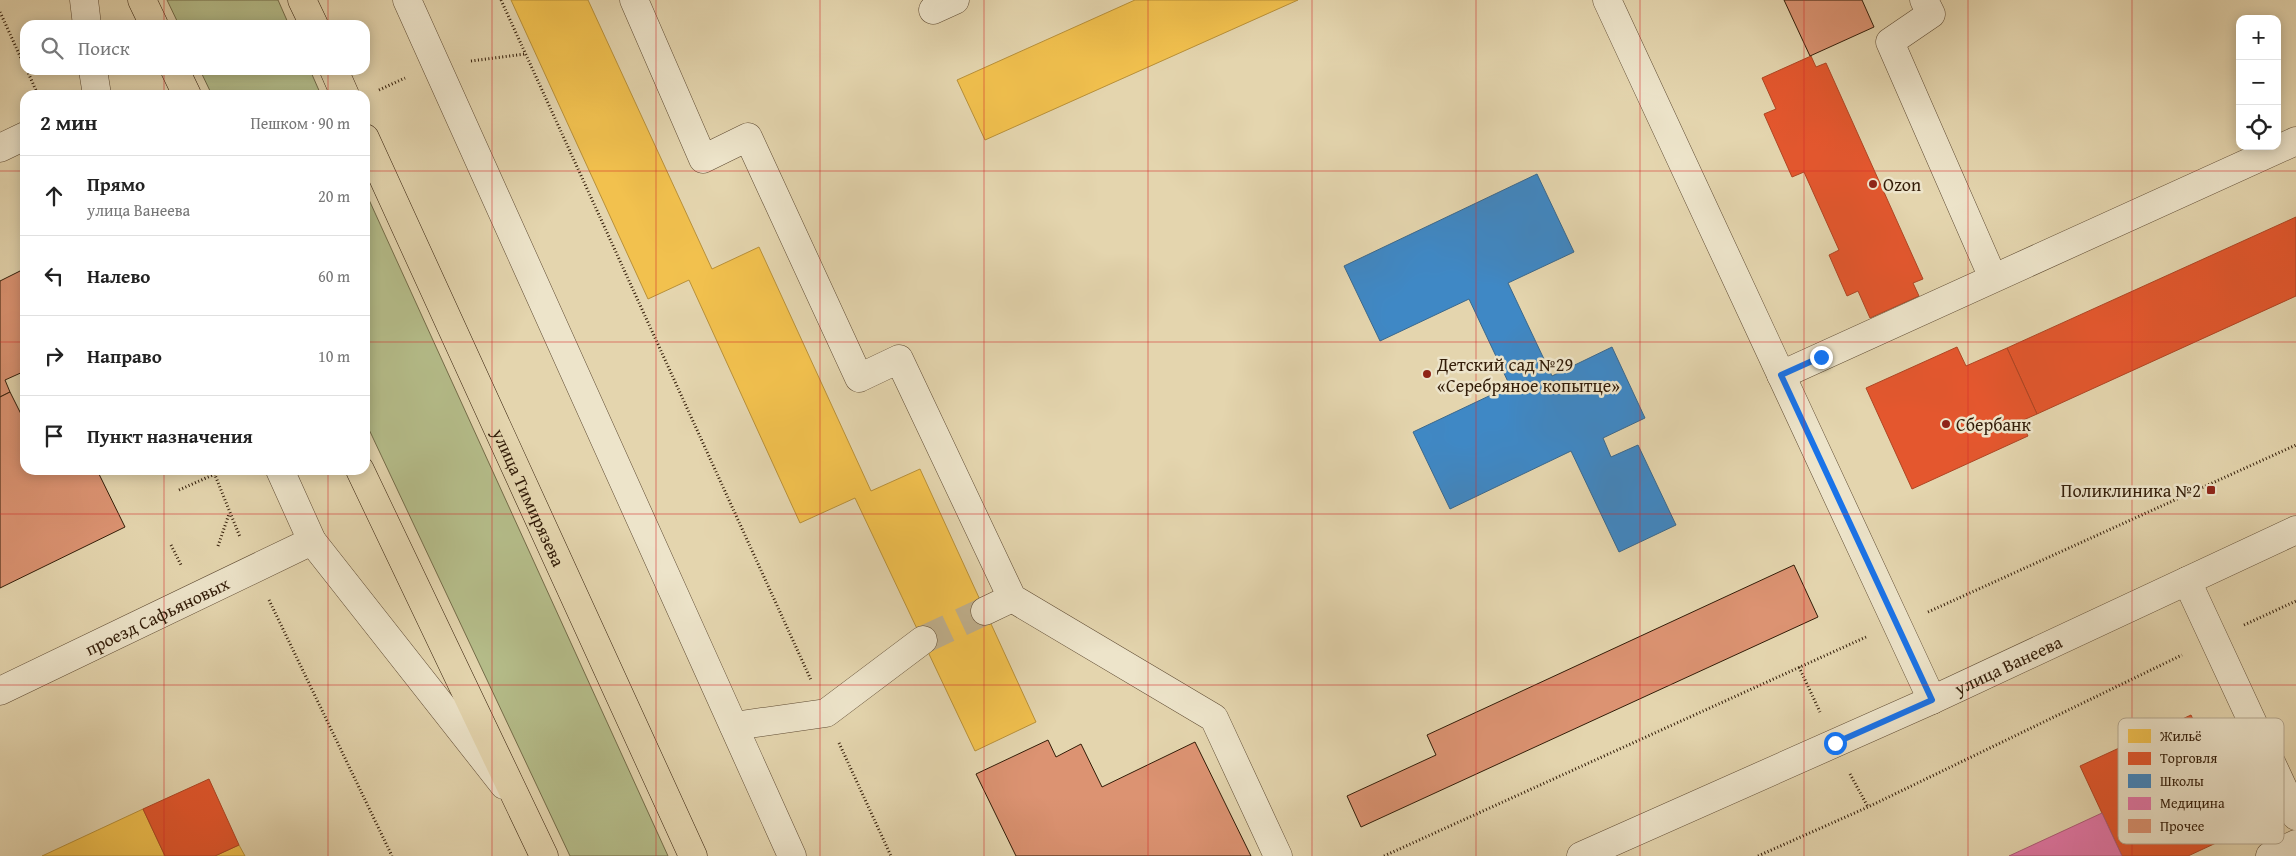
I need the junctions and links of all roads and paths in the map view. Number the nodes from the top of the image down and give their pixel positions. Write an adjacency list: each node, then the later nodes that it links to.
1 (84, 0): 10 (street)
2 (142, 0): 11 (main road)
3 (302, 0): 12 (main road)
4 (407, 0): 50 (street)
5 (501, 0): 48 (path)
6 (634, 0): 40 (street)
7 (1607, 0): 27 (street)
8 (1924, 0): 26 (street)
9 (0, 12): 13 (path)
10 (86, 20)
11 (152, 20)
12 (312, 20)
13 (20, 55)
14 (29, 75): 18 (path)
15 (95, 75): 19 (street)
16 (177, 75): 20 (main road)
17 (336, 75): 21 (main road)
18 (36, 90)
19 (96, 90)
20 (185, 90)
21 (343, 90)
22 (20, 138): 24 (street)
23 (2296, 141): 26 (street)
24 (0, 148)
25 (370, 149): 57 (main road, улица Тимирязева)
26 (1993, 278): 27 (street)
27 (1781, 375): 43 (street)
28 (2296, 445): 43 (path)
29 (208, 475): 33 (path)
30 (215, 475): 38 (path)
31 (282, 475): 35 (street)
32 (362, 475): 52 (main road)
33 (179, 490)
34 (2296, 530): 39 (street, улица Ванеева)
35 (312, 541): 38 (street, проезд Сафьяновых); 52 (street)
36 (171, 545): 37 (path)
37 (182, 567)
38 (254, 569): 46 (street, проезд Сафьяновых); 55 (path)
39 (2186, 581): 45 (street); 47 (street, улица Ванеева)
40 (1012, 598): 42 (street); 60 (street)
41 (2296, 601): 45 (path)
42 (985, 611)
43 (1896, 623): 47 (street); 61 (path)
44 (922, 640): 48 (street)
45 (2214, 640): 49 (street); 63 (path)
46 (0, 691)
47 (1932, 700): 62 (street, улица Ванеева)
48 (826, 713): 50 (street); 59 (path)
49 (2250, 718)
50 (734, 726): 58 (street)
51 (2284, 790): 53 (street)
52 (520, 806): 56 (main road)
53 (2296, 816)
54 (2296, 844): 64 (street)
55 (392, 856)
56 (544, 856)
57 (693, 856)
58 (792, 856)
59 (891, 856)
60 (1278, 856)
61 (1384, 856)
62 (1581, 856)
63 (1758, 856)
64 (2270, 856)

